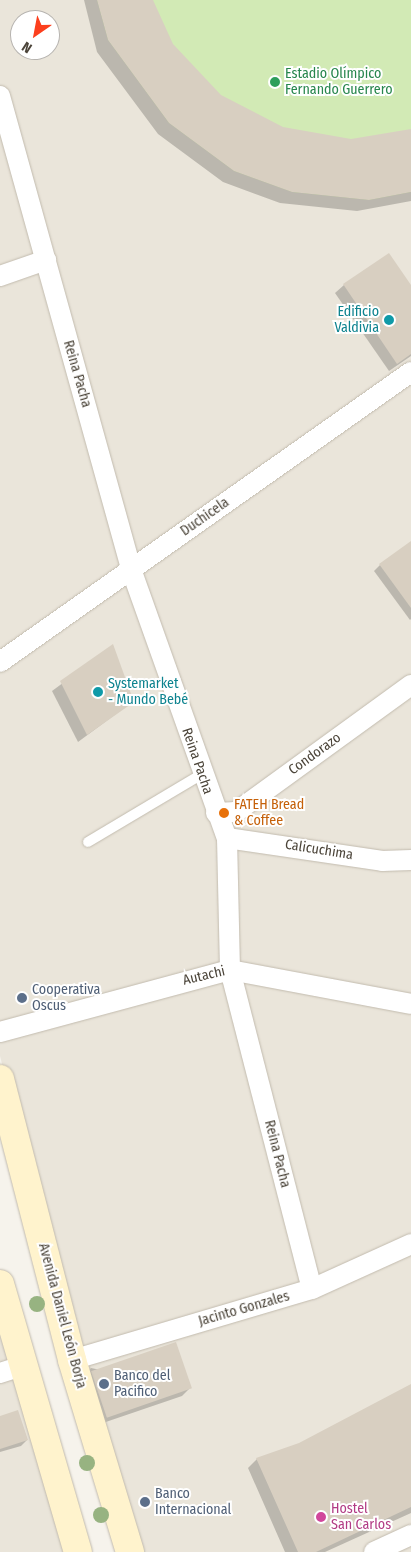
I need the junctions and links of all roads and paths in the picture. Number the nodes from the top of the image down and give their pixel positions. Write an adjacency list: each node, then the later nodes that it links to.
1 (0, 96): 2 (street, Reina Pacha)
2 (46, 260): 3 (street); 5 (street, Reina Pacha)
3 (0, 276)
4 (411, 372): 5 (street, Duchicela)
5 (131, 569): 6 (street, Duchicela); 8 (street, Reina Pacha)
6 (0, 662)
7 (411, 685): 9 (street, Condorazo)
8 (202, 774): 9 (street, Reina Pacha); 11 (lane)
9 (216, 813): 10 (street, Reina Pacha)
10 (227, 838): 12 (street, Calicuchima); 13 (street, Reina Pacha)
11 (88, 842)
12 (411, 860)
13 (230, 970): 14 (street, Autachi); 15 (street, Autachi); 19 (street, Reina Pacha)
14 (411, 1004)
15 (0, 1032)
16 (0, 1079): 20 (main road, Avenida Daniel León Borja)
17 (411, 1244): 19 (street, Jacinto Gonzales)
18 (0, 1284): 21 (main road)
19 (312, 1290): 20 (street, Jacinto Gonzales)
20 (72, 1360): 24 (main road, Avenida Daniel León Borja)
21 (11, 1369): 23 (main road)
22 (411, 1535): 25 (street)
23 (78, 1552)
24 (130, 1552)
25 (374, 1552)

